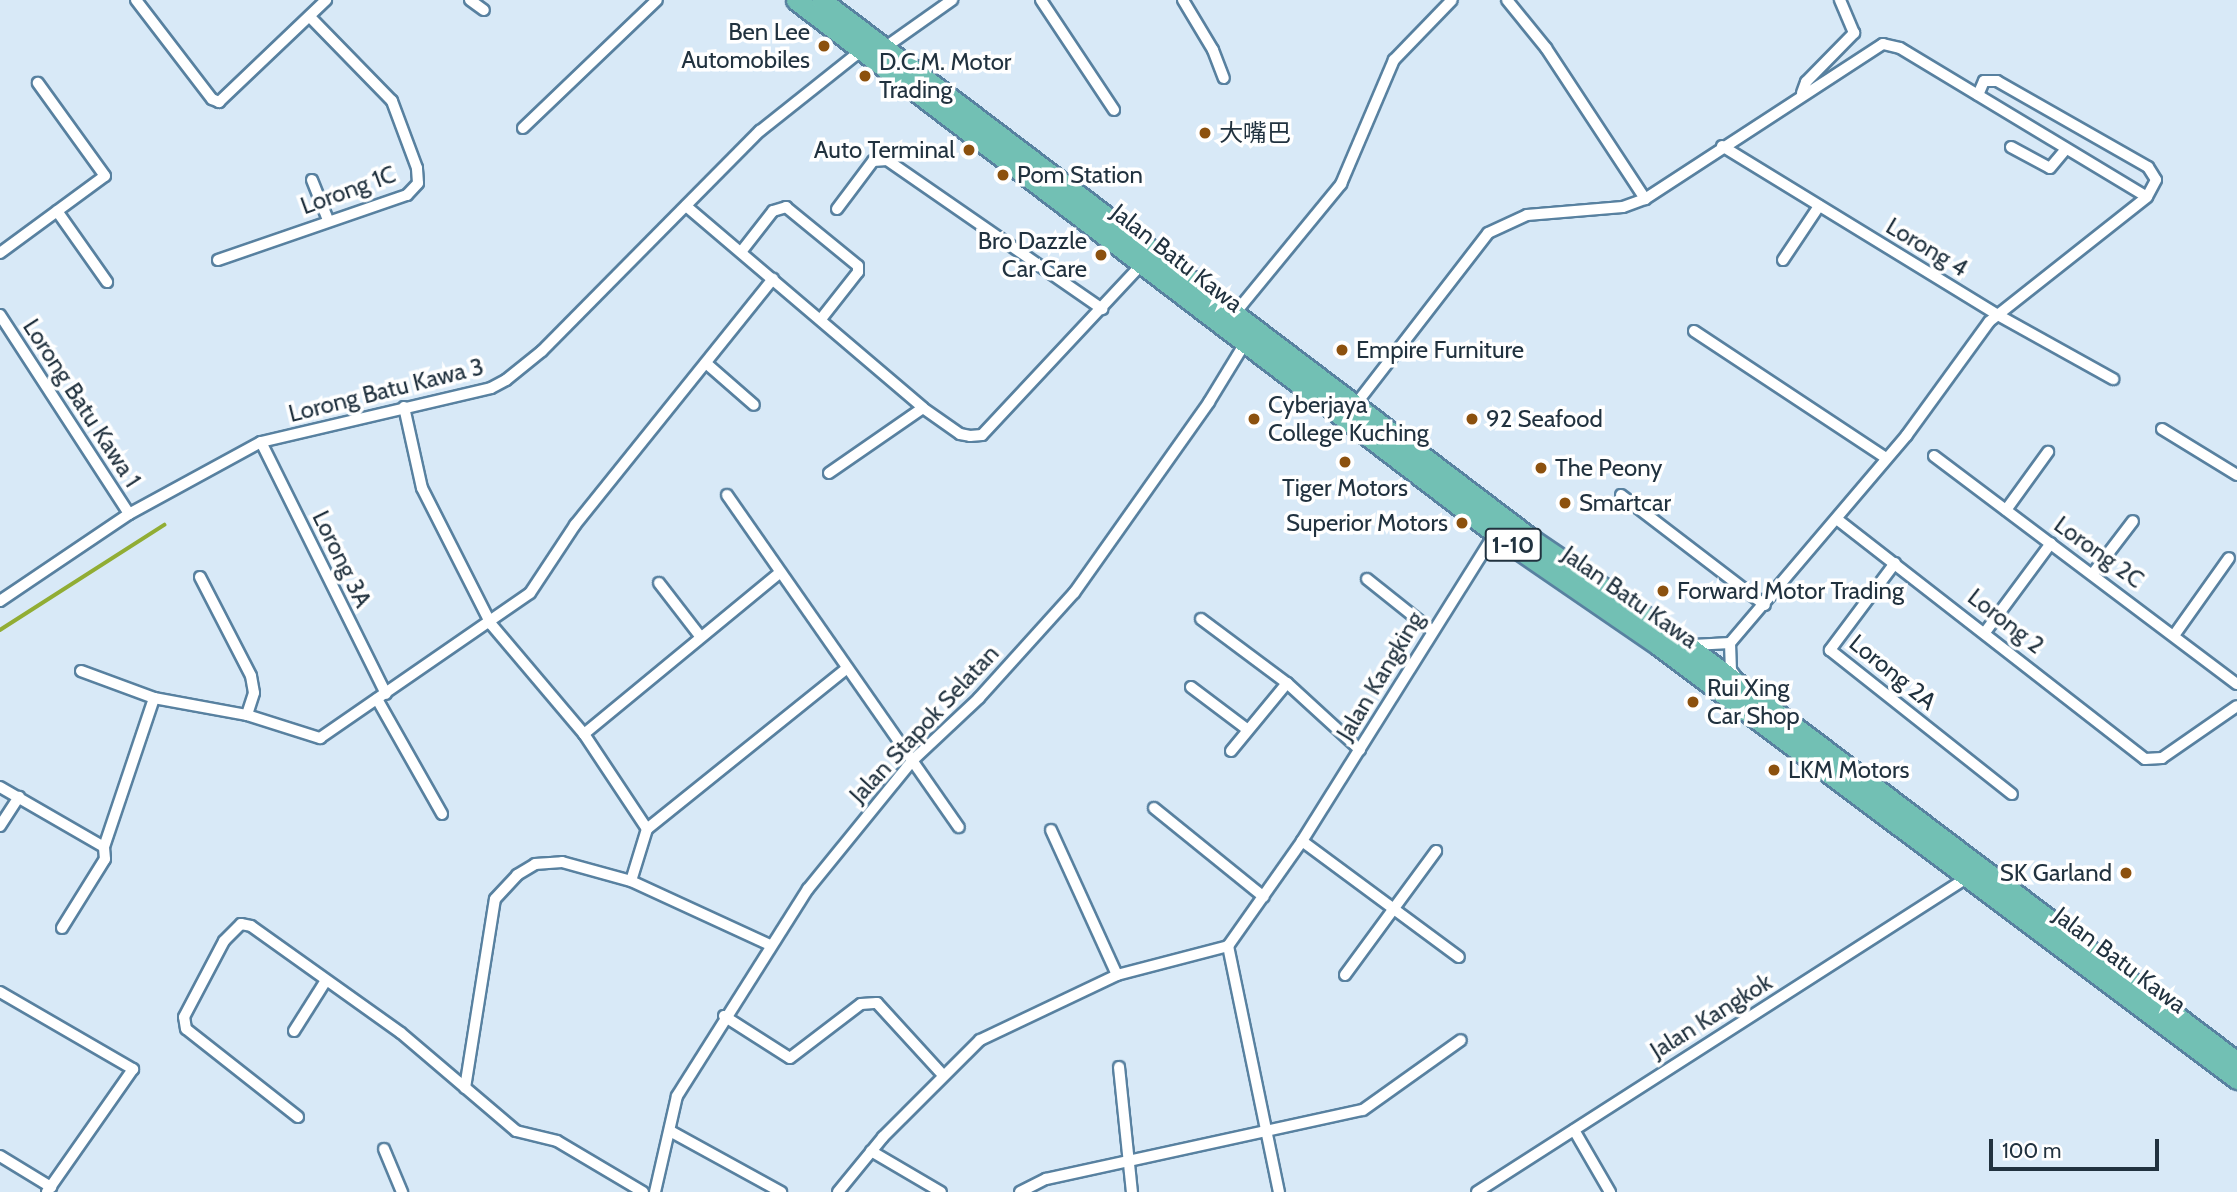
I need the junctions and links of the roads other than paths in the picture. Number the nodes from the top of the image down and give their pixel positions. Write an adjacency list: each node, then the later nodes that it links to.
1 (136, 0): 14 (street)
2 (326, 0): 14 (street)
3 (470, 0): 13 (street)
4 (657, 0): 22 (street)
5 (796, 0): 16 (highway, Jalan Batu Kawa / 1-10)
6 (821, 0): 15 (highway, Jalan Batu Kawa / 1-10)
7 (952, 0): 15 (street)
8 (1041, 0): 21 (street)
9 (1183, 0): 17 (street)
10 (1452, 0): 42 (street)
11 (1507, 0): 28 (street)
12 (1840, 0): 19 (street)
13 (484, 10)
14 (310, 17): 33 (street, Lorong 1C)
15 (887, 46): 42 (highway, Jalan Batu Kawa / 1-10)
16 (863, 49): 29 (street, Lorong Batu Kawa 3); 38 (highway, Jalan Batu Kawa / 1-10)
17 (1223, 78)
18 (38, 83): 32 (street)
19 (1802, 93): 20 (street); 23 (street)
20 (1978, 95): 25 (street); 27 (street)
21 (1114, 110)
22 (523, 128)
23 (1722, 146): 28 (street); 30 (street, Lorong 4)
24 (2011, 147): 25 (street)
25 (2066, 149): 27 (street)
26 (312, 180): 33 (street)
27 (2147, 197): 44 (street)
28 (1645, 199): 51 (street)
29 (686, 206): 34 (street); 52 (street, Lorong Batu Kawa 3)
30 (1819, 206): 37 (street); 44 (street, Lorong 4)
31 (837, 209): 41 (street)
32 (57, 211): 35 (street); 40 (street)
33 (328, 220): 36 (street, Lorong 1C)
34 (741, 252): 39 (street); 45 (street)
35 (0, 253)
36 (218, 260)
37 (1783, 260)
38 (1143, 263): 41 (street); 47 (highway, Jalan Batu Kawa / 1-10)
39 (773, 279): 45 (street); 48 (street)
40 (107, 282)
41 (1102, 309): 53 (street)
42 (1236, 312): 51 (highway, Jalan Batu Kawa / 1-10)
43 (0, 315): 64 (street, Lorong Batu Kawa 1)
44 (1998, 315): 49 (street, Lorong 4); 58 (street)
45 (821, 319): 53 (street)
46 (1694, 331): 58 (street)
47 (1245, 343): 67 (highway, Jalan Batu Kawa / 1-10); 100 (street, Jalan Stapok Selatan)
48 (707, 363): 50 (street); 79 (street)
49 (2113, 379)
50 (754, 404)
51 (1356, 404): 84 (highway, Jalan Batu Kawa / 1-10)
52 (404, 407): 55 (street, Lorong Batu Kawa 3); 79 (street)
53 (923, 408): 59 (street)
54 (2162, 429): 60 (street)
55 (261, 442): 64 (street, Lorong Batu Kawa 3); 92 (street, Lorong 3A)
56 (2048, 452): 63 (street)
57 (1934, 456): 63 (street, Lorong 2C)
58 (1886, 458): 65 (street)
59 (829, 473)
60 (2237, 475)
61 (727, 495): 72 (street)
62 (1621, 495): 77 (street)
63 (2006, 510): 68 (street, Lorong 2C)
64 (129, 514): 76 (street, Lorong Batu Kawa 3)
65 (1838, 520): 70 (street, Lorong 2); 77 (street)
66 (2133, 521): 71 (street)
67 (1496, 533): 80 (street, Jalan Kangking); 113 (highway, Jalan Batu Kawa / 1-10)
68 (2051, 542): 71 (street, Lorong 2C); 81 (street)
69 (2229, 558): 82 (street)
70 (1895, 563): 81 (street, Lorong 2); 102 (street, Lorong 2A)
71 (2094, 572): 82 (street, Lorong 2C)
72 (779, 573): 83 (street); 86 (street)
73 (200, 577): 95 (street)
74 (1367, 579): 80 (street)
75 (659, 583): 83 (street)
76 (1, 596)
77 (1765, 605): 85 (street)
78 (1201, 620): 88 (street)
79 (491, 624): 92 (street); 97 (street)
80 (1431, 630): 98 (street, Jalan Kangking)
81 (1986, 631): 94 (street, Lorong 2)
82 (2175, 634): 89 (street, Lorong 2C)
83 (700, 636): 97 (street)
84 (1680, 640): 85 (street); 91 (highway, Jalan Batu Kawa / 1-10)
85 (1730, 643): 91 (street)
86 (845, 670): 100 (street); 108 (street)
87 (81, 671): 93 (street)
88 (1287, 683): 96 (street); 98 (street)
89 (2237, 684)
90 (1191, 687): 96 (street)
91 (1752, 696): 128 (highway, Jalan Batu Kawa / 1-10)
92 (381, 697): 95 (street); 105 (street, Lorong 3A)
93 (154, 698): 95 (street); 111 (street)
94 (2237, 706)
95 (247, 715)
96 (1248, 730): 99 (street)
97 (584, 734): 108 (street)
98 (1360, 750): 110 (street, Jalan Kangking)
99 (1231, 751)
100 (912, 761): 107 (street); 118 (street, Jalan Stapok Selatan)
101 (0, 787): 103 (street)
102 (2012, 794)
103 (19, 797): 106 (street); 111 (street)
104 (1154, 808): 115 (street)
105 (442, 814)
106 (0, 826)
107 (959, 827)
108 (647, 830): 114 (street)
109 (1051, 830): 121 (street)
110 (1302, 841): 115 (street, Jalan Kangking); 116 (street)
111 (104, 847): 117 (street)
112 (1436, 851): 116 (street)
113 (1968, 877): 131 (highway, Jalan Batu Kawa / 1-10); 134 (street, Jalan Kangkok)
114 (631, 881): 118 (street); 132 (street)
115 (1265, 897): 119 (street, Jalan Kangking)
116 (1394, 908): 120 (street); 122 (street)
117 (62, 928)
118 (770, 945): 125 (street, Jalan Stapok Selatan)
119 (1228, 946): 121 (street); 136 (street)
120 (1459, 957)
121 (1117, 975): 130 (street)
122 (1345, 975)
123 (324, 982): 126 (street); 132 (street); 133 (street)
124 (0, 992): 141 (street)
125 (724, 1016): 130 (street); 135 (street, Jalan Stapok Selatan)
126 (294, 1031)
127 (1461, 1040): 136 (street)
128 (2237, 1062)
129 (1119, 1067): 140 (street)
130 (942, 1074): 138 (street)
131 (2237, 1079)
132 (465, 1088): 144 (street)
133 (298, 1117)
134 (1574, 1130): 142 (street); 152 (street, Jalan Kangkok)
135 (670, 1131): 145 (street, Jalan Stapok Selatan); 146 (street)
136 (1264, 1131): 140 (street); 151 (street)
137 (384, 1149): 143 (street)
138 (871, 1151): 147 (street); 148 (street)
139 (0, 1156): 141 (street)
140 (1128, 1161): 149 (street); 150 (street)
141 (49, 1189)
142 (1607, 1191)
143 (402, 1192)
144 (643, 1192)
145 (655, 1192)
146 (781, 1192)
147 (838, 1192)
148 (941, 1192)
149 (1020, 1192)
150 (1132, 1192)
151 (1279, 1192)
152 (1476, 1192)

